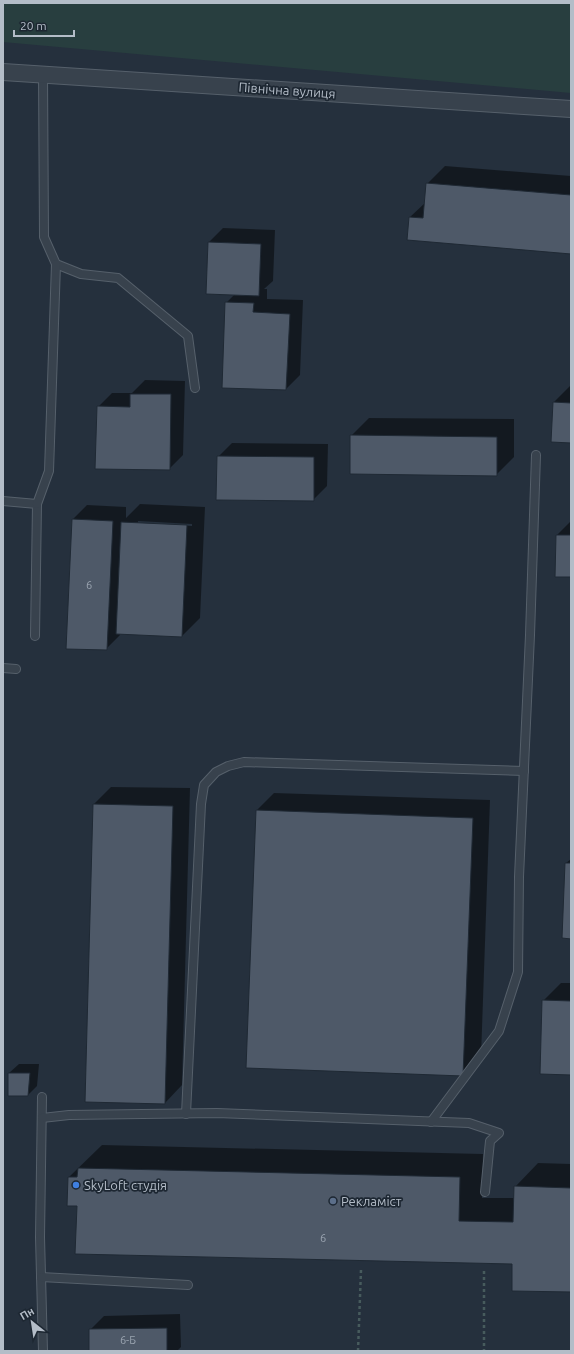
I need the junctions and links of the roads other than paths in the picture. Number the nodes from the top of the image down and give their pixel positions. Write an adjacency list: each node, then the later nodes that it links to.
1 (3, 72): 2 (street, Північна вулиця)
2 (43, 74): 3 (street, Північна вулиця); 4 (lane)
3 (571, 109)
4 (56, 264): 5 (lane); 8 (lane)
5 (195, 388)
6 (536, 455): 12 (lane)
7 (3, 501): 8 (lane)
8 (37, 504): 9 (lane)
9 (35, 636)
10 (3, 668): 11 (lane)
11 (16, 669)
12 (524, 771): 14 (lane); 16 (lane)
13 (42, 1097): 15 (lane)
14 (186, 1114): 15 (lane); 16 (lane)
15 (42, 1118): 18 (lane)
16 (431, 1122): 17 (lane)
17 (485, 1192)
18 (41, 1277): 19 (lane); 20 (lane)
19 (188, 1285)
20 (43, 1351)

